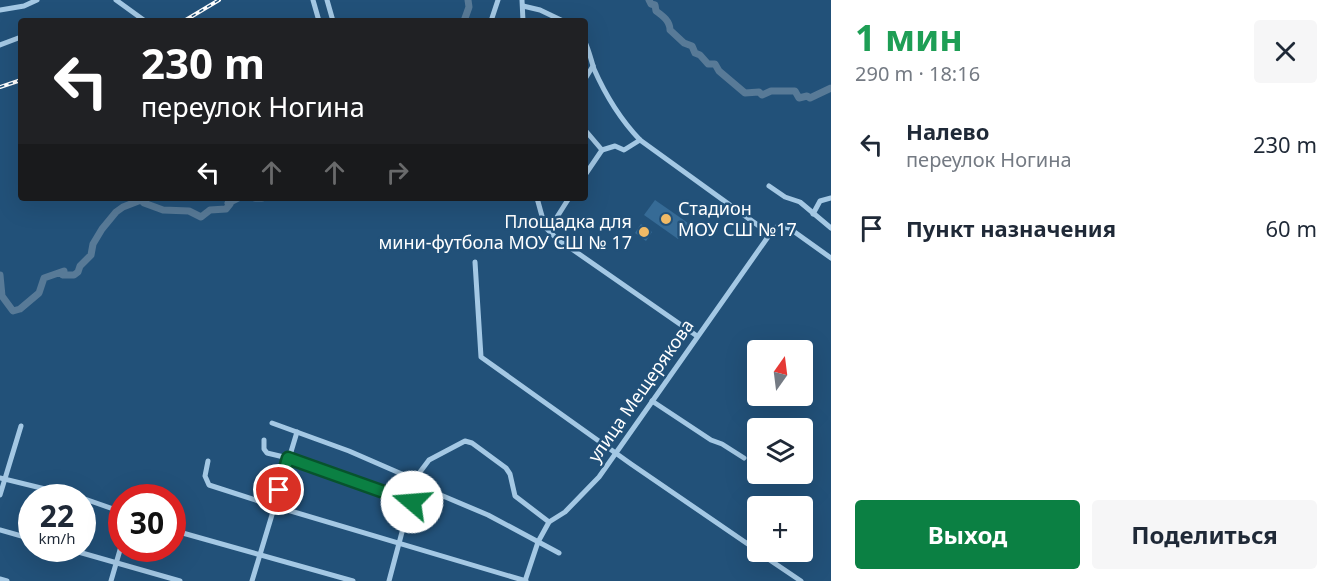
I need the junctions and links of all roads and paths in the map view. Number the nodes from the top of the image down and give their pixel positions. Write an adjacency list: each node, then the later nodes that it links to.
1 (37, 0): 7 (street)
2 (116, 0): 8 (street)
3 (313, 0): 9 (street)
4 (327, 0): 10 (street)
5 (498, 0): 11 (street)
6 (522, 3): 12 (street); 13 (street)
7 (0, 10)
8 (138, 18)
9 (318, 18)
10 (332, 18)
11 (492, 18)
12 (523, 18)
13 (557, 18)
14 (18, 38): 15 (street)
15 (0, 45)
16 (588, 51): 17 (street)
17 (593, 66): 18 (street); 20 (street)
18 (588, 74)
19 (588, 134): 21 (street)
20 (640, 140): 21 (street); 30 (street)
21 (602, 150): 22 (street)
22 (588, 171)
23 (769, 186): 27 (street)
24 (831, 198): 27 (street)
25 (538, 201): 33 (street)
26 (567, 201): 28 (street)
27 (813, 214): 29 (street)
28 (557, 217)
29 (831, 228)
30 (770, 234): 31 (street); 33 (street, улица Мещерякова)
31 (831, 258)
32 (475, 262): 39 (street)
33 (698, 336): 34 (street, улица Мещерякова)
34 (652, 401): 39 (street, улица Мещерякова); 41 (street)
35 (272, 423): 37 (street)
36 (21, 426): 44 (street)
37 (297, 432): 40 (street); 43 (street)
38 (264, 440): 40 (street)
39 (616, 453): 50 (street, улица Мещерякова); 56 (street)
40 (288, 458): 48 (street); 49 (street)
41 (744, 458)
42 (208, 461): 49 (street)
43 (416, 477): 46 (street); 50 (street)
44 (2, 479): 45 (street); 47 (street)
45 (23, 484)
46 (417, 485): 48 (street); 54 (street)
47 (0, 495)
48 (410, 502): 55 (street)
49 (274, 507): 55 (street); 58 (street)
50 (549, 522): 54 (street, улица Мещерякова)
51 (0, 530): 53 (street)
52 (186, 534): 58 (street)
53 (18, 535)
54 (538, 542): 57 (street); 68 (street, улица Мещерякова)
55 (400, 543): 67 (street); 68 (street)
56 (747, 544)
57 (558, 553)
58 (259, 554): 65 (street); 66 (street)
59 (116, 562): 63 (street); 64 (street)
60 (773, 562): 69 (street)
61 (0, 579): 62 (street)
62 (7, 581)
63 (111, 581)
64 (180, 581)
65 (252, 581)
66 (353, 581)
67 (389, 581)
68 (525, 581)
69 (801, 581)

